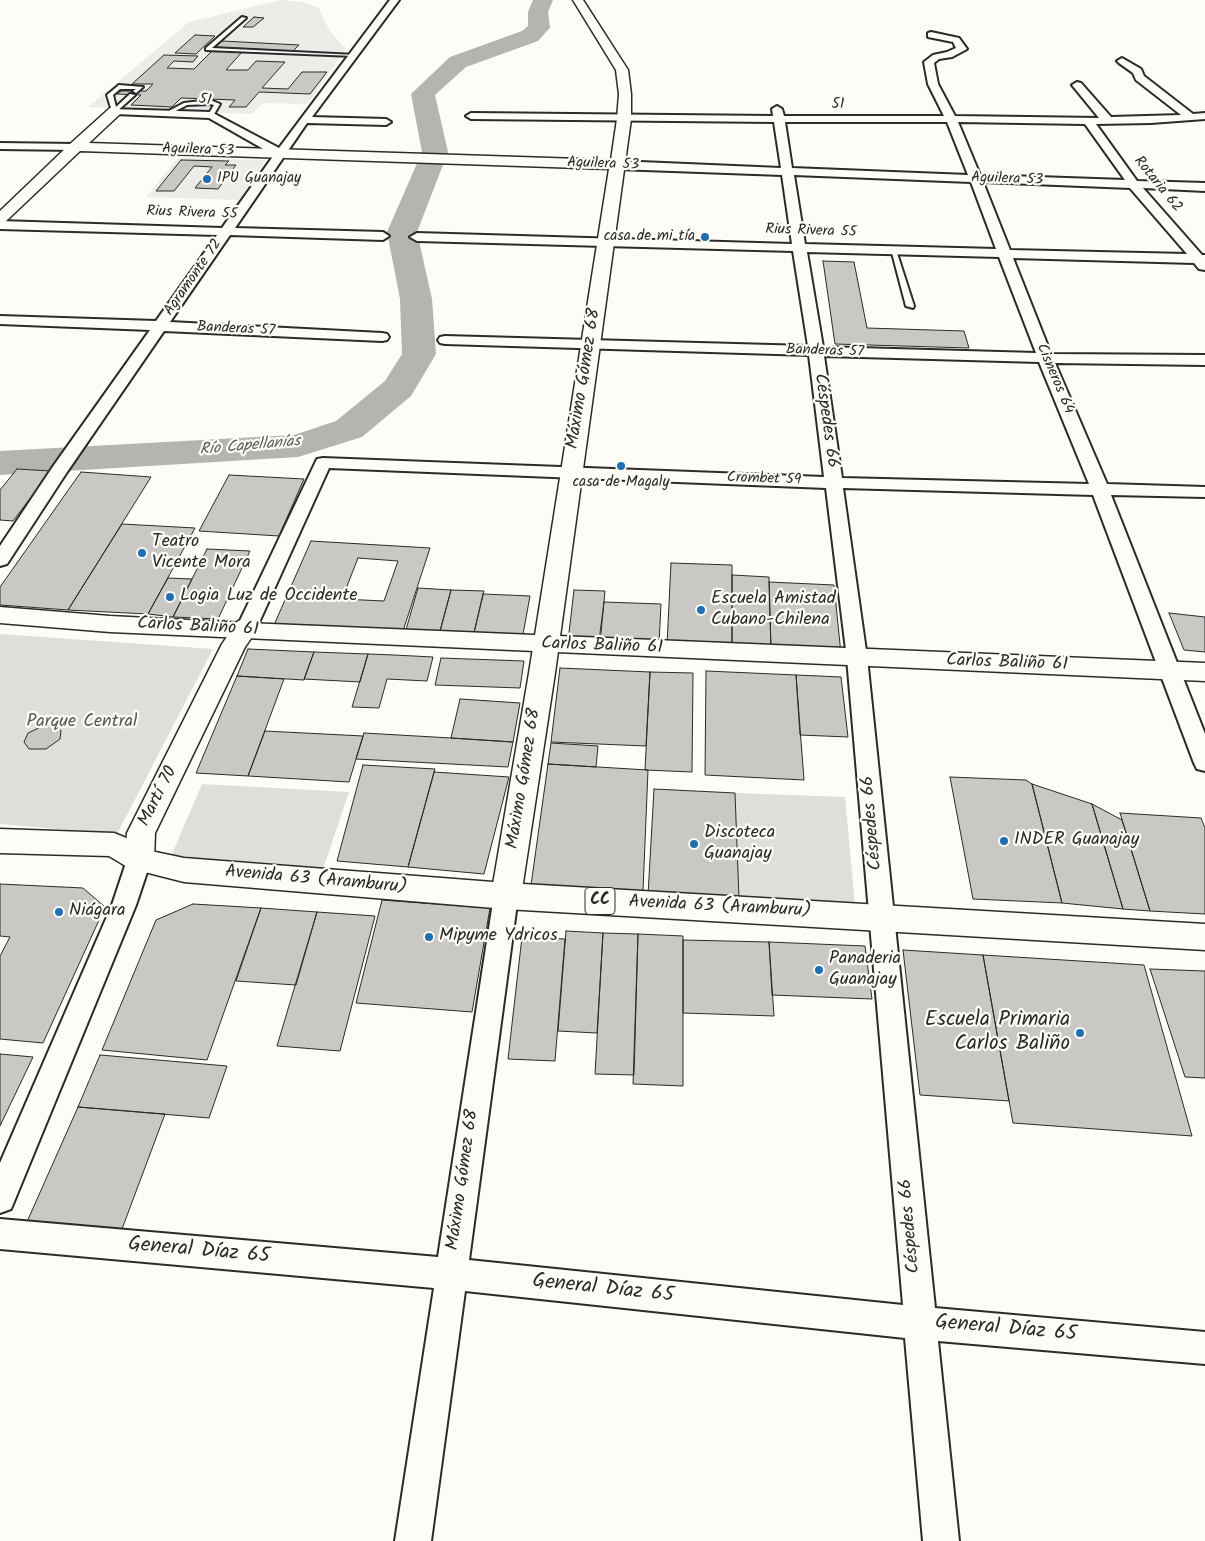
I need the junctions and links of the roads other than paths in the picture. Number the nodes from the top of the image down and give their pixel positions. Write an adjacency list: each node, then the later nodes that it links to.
1 (395, 0): 5 (street, Agramonte 72)
2 (578, 0): 13 (street, Máximo Gómez 68)
3 (244, 18): 5 (lane)
4 (930, 35): 14 (street, Cisneros 64)
5 (354, 55): 15 (street, Agramonte 72)
6 (1122, 61): 12 (street)
7 (1077, 85): 17 (street)
8 (115, 111): 8 (lane); 20 (street); 21 (street, 51)
9 (778, 114): 13 (street, 51); 14 (street, 51); 23 (street, Céspedes 66)
10 (471, 116): 13 (street, 51)
11 (1205, 116): 12 (street, 51)
12 (1191, 117): 17 (street, 51)
13 (624, 119): 22 (street, Máximo Gómez 68)
14 (951, 119): 16 (street, 51); 24 (street, Cisneros 64)
15 (304, 120): 18 (street); 21 (street, Agramonte 72)
16 (1088, 121): 17 (street, 51); 25 (street, Rotaria 62)
17 (1108, 121)
18 (386, 122)
19 (0, 146): 20 (street, Aguilera 53)
20 (75, 147): 21 (street, Aguilera 53); 27 (street)
21 (281, 154): 22 (street, Aguilera 53); 29 (street, Agramonte 72)
22 (617, 165): 23 (street, Aguilera 53); 32 (street, Máximo Gómez 68)
23 (787, 170): 24 (street, Aguilera 53); 33 (street, Céspedes 66)
24 (976, 179): 25 (street, Aguilera 53); 35 (street, Cisneros 64)
25 (1134, 185): 26 (street, Aguilera 53); 36 (street, Rotaria 62)
26 (1205, 187)
27 (0, 219)
28 (0, 225): 29 (street, Rius Rivera 55)
29 (226, 232): 30 (street, Rius Rivera 55); 39 (street, Agramonte 72)
30 (383, 236)
31 (417, 237): 32 (street, Rius Rivera 55)
32 (606, 242): 33 (street, Rius Rivera 55); 42 (street, Máximo Gómez 68)
33 (798, 248): 34 (street, Rius Rivera 55); 43 (street, Céspedes 66)
34 (893, 250): 35 (street, Rius Rivera 55); 37 (lane)
35 (1004, 254): 36 (street, Rius Rivera 55); 44 (street, Cisneros 64)
36 (1203, 262)
37 (910, 306)
38 (0, 320): 39 (street, Banderas 57)
39 (161, 326): 40 (street, Banderas 57); 51 (street, Agramonte 72)
40 (382, 337)
41 (445, 340): 42 (street, Banderas 57)
42 (591, 344): 43 (street, Banderas 57); 47 (street, Máximo Gómez 68)
43 (816, 351): 44 (street, Banderas 57); 48 (street, Céspedes 66)
44 (1045, 358): 45 (street, Banderas 57); 49 (street, Cisneros 64)
45 (1205, 360)
46 (323, 463): 47 (street, Crombet 59); 53 (street, Martí 70)
47 (572, 472): 48 (street, Crombet 59); 54 (street, Máximo Gómez 68)
48 (833, 482): 49 (street, Crombet 59); 55 (street, Céspedes 66)
49 (1100, 488): 50 (street, Crombet 59); 56 (street, Cisneros 64)
50 (1205, 492)
51 (0, 560)
52 (0, 615): 53 (street, Carlos Baliño 61)
53 (245, 629): 54 (street, Carlos Baliño 61); 60 (street, Martí 70)
54 (546, 645): 55 (street, Carlos Baliño 61); 61 (street, Máximo Gómez 68)
55 (857, 658): 56 (street, Carlos Baliño 61); 62 (street, Céspedes 66)
56 (1168, 670): 57 (street, Carlos Baliño 61); 58 (street, Cisneros 64)
57 (1205, 672)
58 (1205, 763)
59 (0, 841): 60 (street, Avenida 63 (Aramburu) / CC)
60 (139, 860): 61 (street, Avenida 63 (Aramburu) / CC); 64 (street, Martí 70)
61 (506, 896): 62 (street, Avenida 63 (Aramburu) / CC); 66 (street, Máximo Gómez 68)
62 (881, 918): 63 (street, Avenida 63 (Aramburu) / CC); 67 (street, Céspedes 66)
63 (1205, 936)
64 (0, 1198)
65 (0, 1234): 66 (street, General Díaz 65)
66 (451, 1274): 67 (street, General Díaz 65); 69 (street, Máximo Gómez 68)
67 (920, 1323): 68 (street, General Díaz 65); 70 (street, Céspedes 66)
68 (1205, 1348)
69 (413, 1541)
70 (941, 1541)

